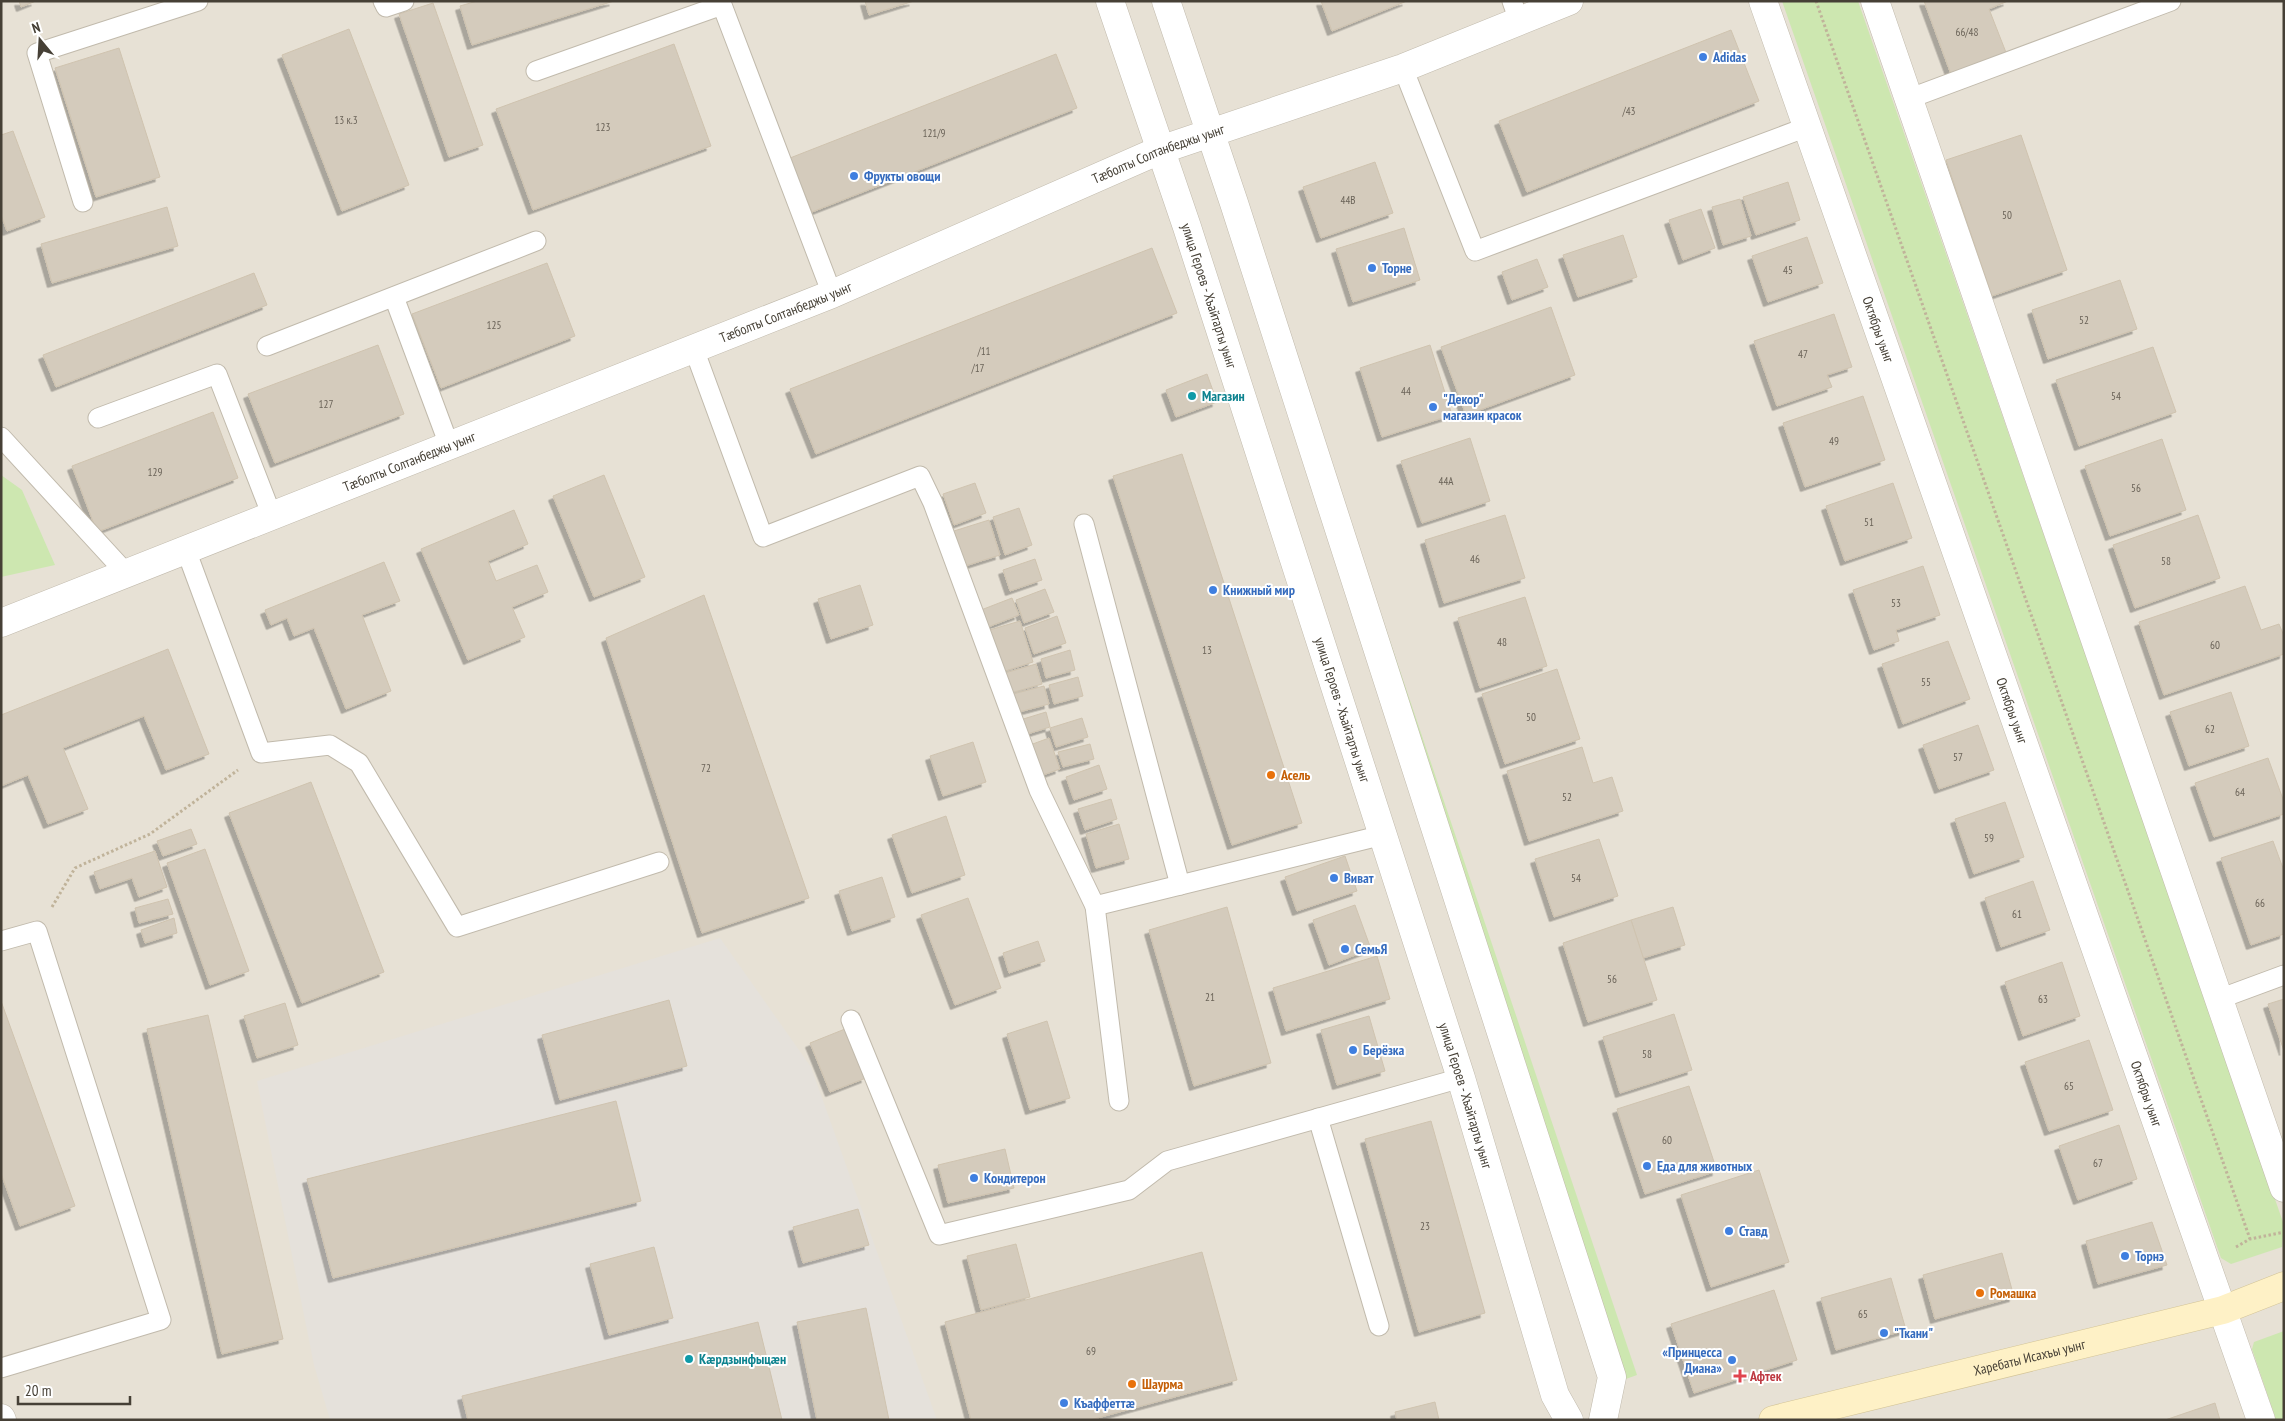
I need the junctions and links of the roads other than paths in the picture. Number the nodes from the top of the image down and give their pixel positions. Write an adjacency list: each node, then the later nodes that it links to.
1 (198, 1): 17 (lane)
2 (383, 1): 3 (lane)
3 (404, 1)
4 (1110, 1): 16 (street, улица Героев - Хъайтарты уынг)
5 (1166, 1): 15 (street)
6 (1569, 1): 10 (street, Тæболты Солтанбеджы уынг)
7 (1763, 1): 14 (street, Октябры уынг)
8 (1874, 1): 13 (street)
9 (2171, 1): 13 (lane)
10 (1516, 11): 11 (street, Тæболты Солтанбеджы уынг)
11 (1403, 68): 14 (lane); 15 (street, Тæболты Солтанбеджы уынг)
12 (536, 71): 19 (lane)
13 (1908, 99): 37 (street)
14 (1807, 127): 44 (street, Октябры уынг)
15 (1211, 133): 16 (street, Тæболты Солтанбеджы уынг); 48 (street)
16 (1160, 150): 19 (street, Тæболты Солтанбеджы уынг); 31 (street, улица Героев - Хъайтарты уынг)
17 (83, 202)
18 (536, 241): 20 (lane)
19 (832, 294): 22 (street, Тæболты Солтанбеджы уынг)
20 (394, 297): 21 (lane); 25 (lane)
21 (267, 346)
22 (694, 349): 25 (street, Тæболты Солтанбеджы уынг); 34 (lane)
23 (98, 418): 26 (lane)
24 (1, 437): 29 (lane)
25 (449, 445): 26 (street, Тæболты Солтанбеджы уынг)
26 (272, 516): 28 (street, Тæболты Солтанбеджы уынг)
27 (1084, 524): 33 (lane)
28 (186, 550): 29 (street, Тæболты Солтанбеджы уынг); 32 (lane)
29 (126, 573): 30 (street, Тæболты Солтанбеджы уынг)
30 (1, 623)
31 (1383, 835): 33 (lane); 39 (street, улица Героев - Хъайтарты уынг)
32 (659, 862)
33 (1180, 885): 34 (lane)
34 (1094, 906): 40 (lane)
35 (1, 941): 46 (lane)
36 (2284, 975): 37 (lane)
37 (2219, 998): 42 (street)
38 (851, 1020): 41 (lane)
39 (1461, 1078): 41 (lane); 47 (street, улица Героев - Хъайтарты уынг)
40 (1119, 1102)
41 (1318, 1118): 45 (lane)
42 (2284, 1188)
43 (2284, 1286): 44 (main road, Харебаты Исахъы уынг)
44 (2223, 1310): 49 (main road, Харебаты Исахъы уынг); 50 (street, Октябры уынг)
45 (1379, 1326)
46 (1, 1368)
47 (1569, 1420)
48 (1603, 1420)
49 (1773, 1420)
50 (2261, 1420)

